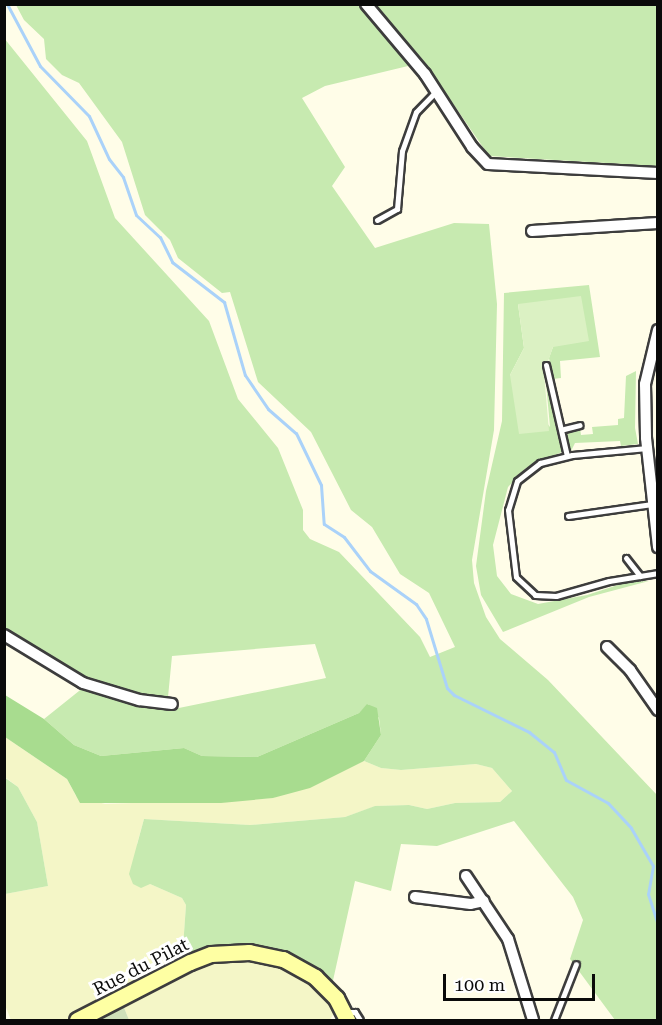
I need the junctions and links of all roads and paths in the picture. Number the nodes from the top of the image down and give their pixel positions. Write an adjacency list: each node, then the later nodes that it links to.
1 (366, 4): 2 (street)
2 (436, 91): 3 (street); 4 (lane)
3 (657, 173)
4 (377, 220)
5 (657, 223): 6 (street)
6 (532, 231)
7 (657, 330): 10 (street)
8 (546, 365): 12 (lane)
9 (657, 402): 10 (street)
10 (646, 403): 13 (street)
11 (580, 425): 12 (lane)
12 (564, 429): 14 (lane)
13 (647, 448): 14 (lane); 15 (street)
14 (567, 456): 21 (lane)
15 (652, 504): 16 (lane); 17 (street)
16 (568, 516)
17 (656, 518): 18 (street)
18 (657, 547)
19 (626, 558): 21 (lane)
20 (657, 573): 21 (lane)
21 (640, 576)
22 (4, 635): 24 (street)
23 (607, 646): 25 (street)
24 (172, 704)
25 (657, 710)
26 (466, 876): 28 (street)
27 (415, 897): 28 (street)
28 (484, 901): 33 (street)
29 (576, 964): 34 (lane)
30 (345, 1017): 31 (main road, Rue du Pilat); 32 (lane, Rue du Pilat)
31 (77, 1020)
32 (360, 1020)
33 (533, 1020)
34 (554, 1020)

